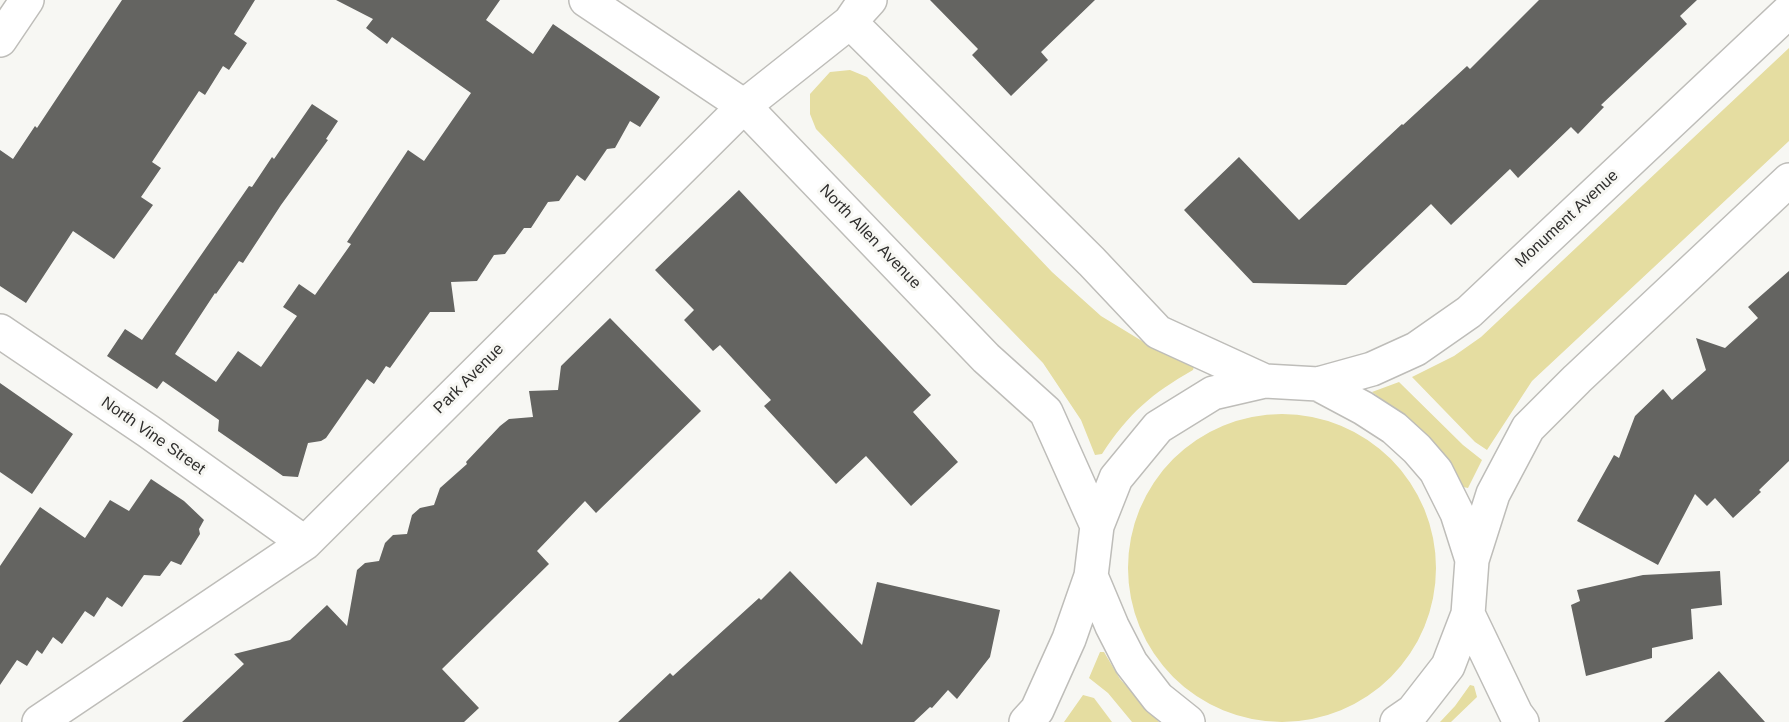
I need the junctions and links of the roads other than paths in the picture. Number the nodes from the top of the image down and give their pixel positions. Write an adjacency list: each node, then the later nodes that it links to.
1 (27, 0): 5 (street)
2 (586, 0): 6 (street, North Allen Avenue)
3 (862, 8): 6 (street, Park Avenue); 9 (street)
4 (1789, 11): 10 (street, Monument Avenue)
5 (0, 40)
6 (744, 106): 11 (street, North Allen Avenue); 12 (street, Park Avenue)
7 (1789, 180): 13 (street)
8 (0, 331): 12 (street, North Vine Street)
9 (1265, 381): 10 (street); 11 (street)
10 (1318, 384): 13 (street)
11 (1097, 526): 14 (street)
12 (304, 543): 16 (street, Park Avenue)
13 (1472, 560): 15 (street)
14 (1091, 576): 17 (street); 18 (street)
15 (1468, 614): 19 (street); 20 (street)
16 (39, 722)
17 (1026, 722)
18 (1188, 722)
19 (1397, 722)
20 (1522, 722)

